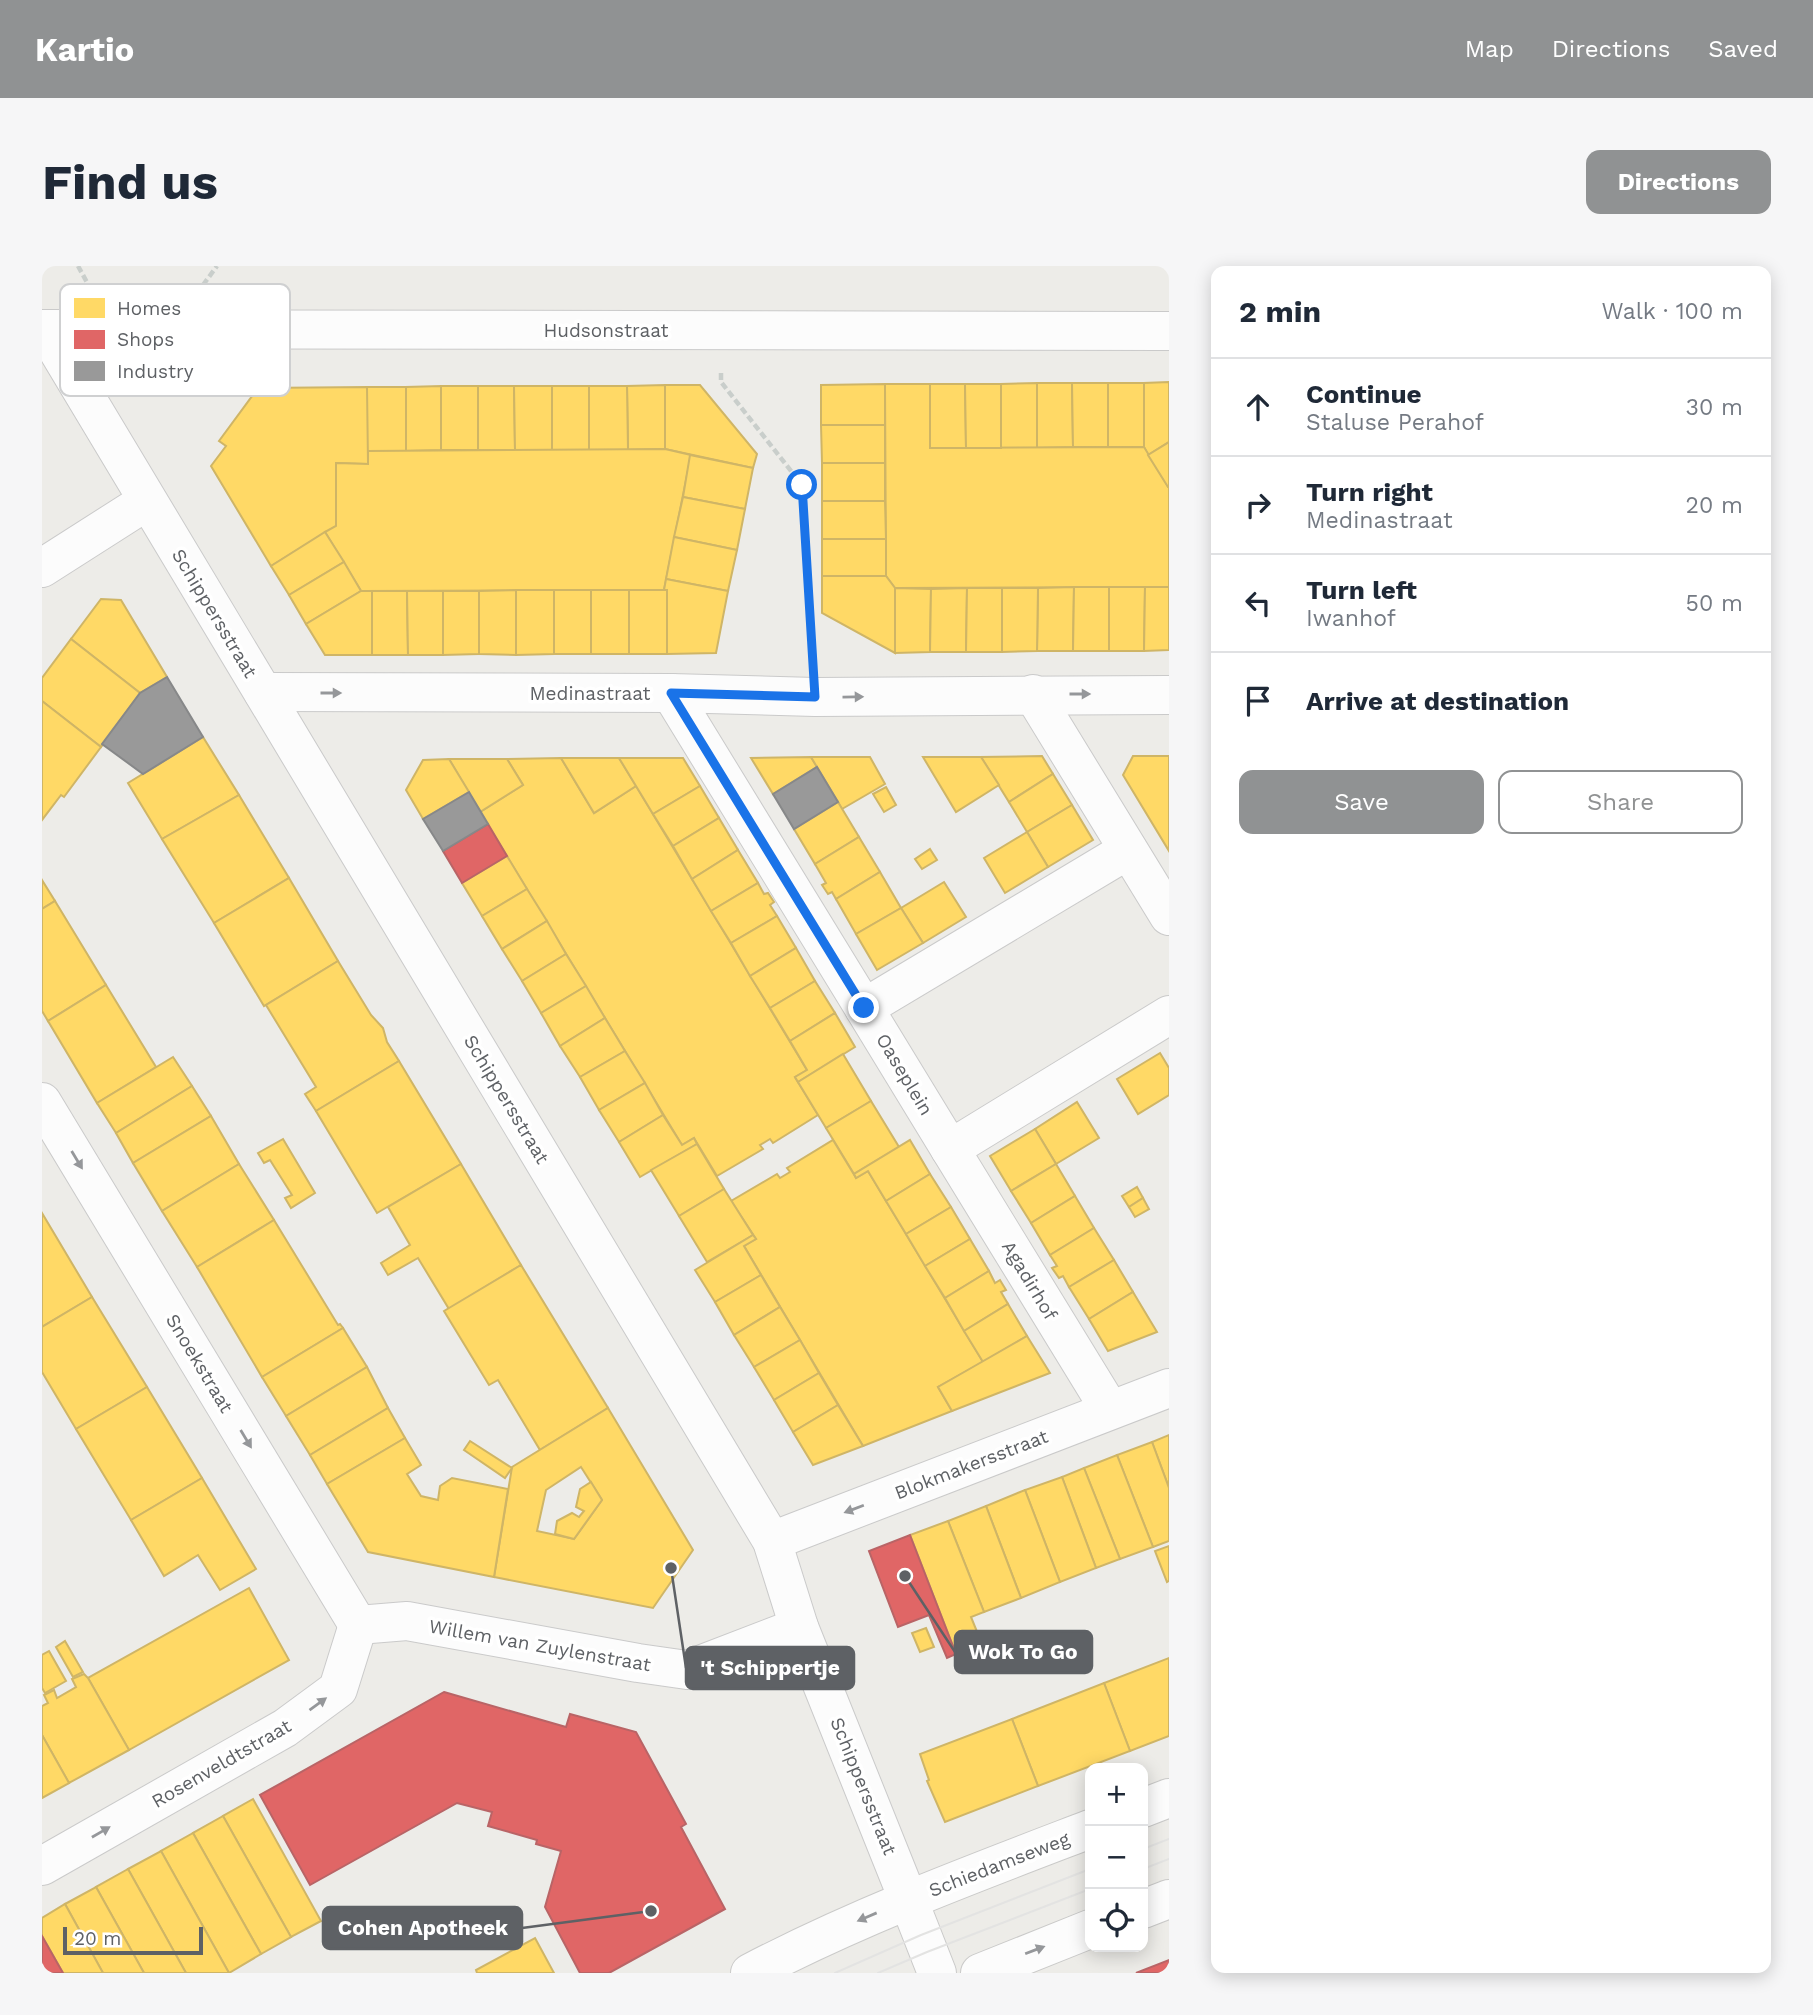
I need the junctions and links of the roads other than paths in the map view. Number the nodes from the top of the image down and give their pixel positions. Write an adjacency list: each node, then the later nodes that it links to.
1 (43, 329): 4 (street, Schippersstraat)
2 (290, 329): 3 (street, Hudsonstraat)
3 (1169, 331)
4 (60, 357)
5 (84, 396): 6 (street, Schippersstraat)
6 (147, 501): 7 (street); 8 (street, Schippersstraat)
7 (42, 568)
8 (263, 692): 9 (street, Medinastraat, one-way to 9); 20 (street, Schippersstraat)
9 (671, 693): 10 (street, Medinastraat, one-way to 10); 14 (street, Oaseplein)
10 (1032, 694): 11 (street, Medinastraat, one-way to 11); 12 (street)
11 (1169, 695)
12 (1128, 850): 13 (street); 14 (street)
13 (1169, 916)
14 (864, 1008): 17 (street, Oaseplein)
15 (1169, 1015): 17 (street)
16 (42, 1102): 21 (street, Snoekstraat, one-way to 21)
17 (950, 1149): 19 (street, Agadirhof)
18 (1169, 1388): 19 (street, Blokmakersstraat)
19 (1110, 1410): 20 (street, Blokmakersstraat, one-way to 20)
20 (772, 1541): 22 (street, Schippersstraat)
21 (358, 1625): 22 (street, Willem van Zuylenstraat); 26 (street, Rosenveldtstraat, one-way to 21)
22 (799, 1627): 27 (street, Schippersstraat)
23 (1169, 1798): 24 (street)
24 (1148, 1806)
25 (1085, 1831): 27 (street, Schiedamseweg)
26 (42, 1866)
27 (908, 1899): 31 (street, Schiedamseweg, one-way to 31); 32 (street, Schiedamseweg)
28 (1169, 1899): 29 (street)
29 (1148, 1907)
30 (1085, 1931): 33 (street, one-way to 30)
31 (750, 1973)
32 (937, 1973)
33 (980, 1973)

